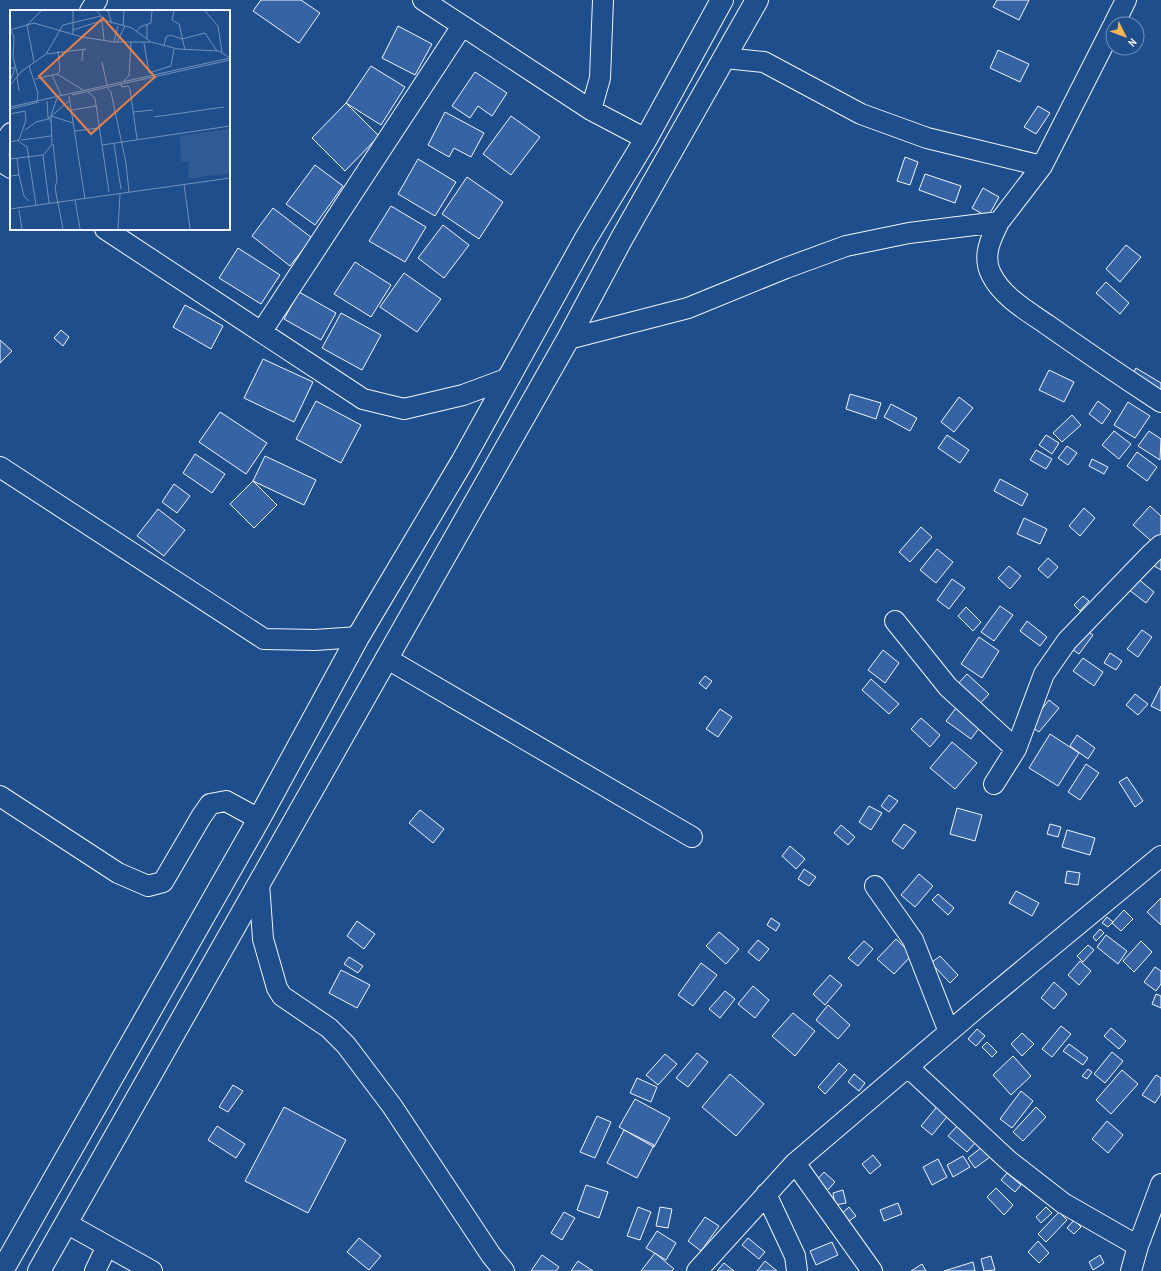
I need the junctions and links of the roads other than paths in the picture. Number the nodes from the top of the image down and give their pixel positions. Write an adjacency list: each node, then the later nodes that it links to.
1 (97, 0): 7 (street)
2 (423, 0): 9 (street)
3 (603, 0): 12 (street)
4 (722, 0): 14 (main road)
5 (757, 0): 11 (main road)
6 (1126, 0): 8 (street)
7 (91, 10)
8 (1118, 16)
9 (462, 26): 12 (street); 21 (street)
10 (1105, 41): 17 (street)
11 (725, 58): 17 (street); 22 (main road)
12 (592, 110): 14 (street)
13 (10, 134): 15 (street)
14 (646, 139): 23 (main road)
15 (0, 150)
16 (0, 161): 18 (street)
17 (1042, 166): 19 (street)
18 (10, 167)
19 (999, 222): 22 (street); 24 (street)
20 (107, 230): 21 (street)
21 (262, 331): 23 (street)
22 (568, 339): 29 (main road)
23 (509, 378): 28 (main road)
24 (1161, 402)
25 (0, 467): 28 (street)
26 (1161, 545): 30 (street)
27 (895, 621): 30 (street)
28 (358, 637): 33 (main road)
29 (386, 658): 34 (street); 36 (main road)
30 (1016, 749): 31 (street)
31 (994, 784)
32 (0, 796): 33 (street)
33 (258, 820): 46 (main road)
34 (692, 837)
35 (1161, 856): 38 (street)
36 (259, 883): 43 (main road); 50 (street)
37 (875, 886): 38 (street)
38 (948, 1032): 39 (street)
39 (908, 1066): 40 (street); 45 (street)
40 (795, 1163): 42 (street); 53 (street)
41 (1161, 1184): 45 (street)
42 (766, 1194): 51 (street); 52 (street)
43 (66, 1223): 44 (street); 47 (main road)
44 (108, 1246): 48 (street); 49 (street)
45 (1138, 1246): 54 (street)
46 (2, 1271)
47 (39, 1271)
48 (95, 1271)
49 (152, 1271)
50 (504, 1271)
51 (697, 1271)
52 (797, 1271)
53 (872, 1271)
54 (1131, 1271)

